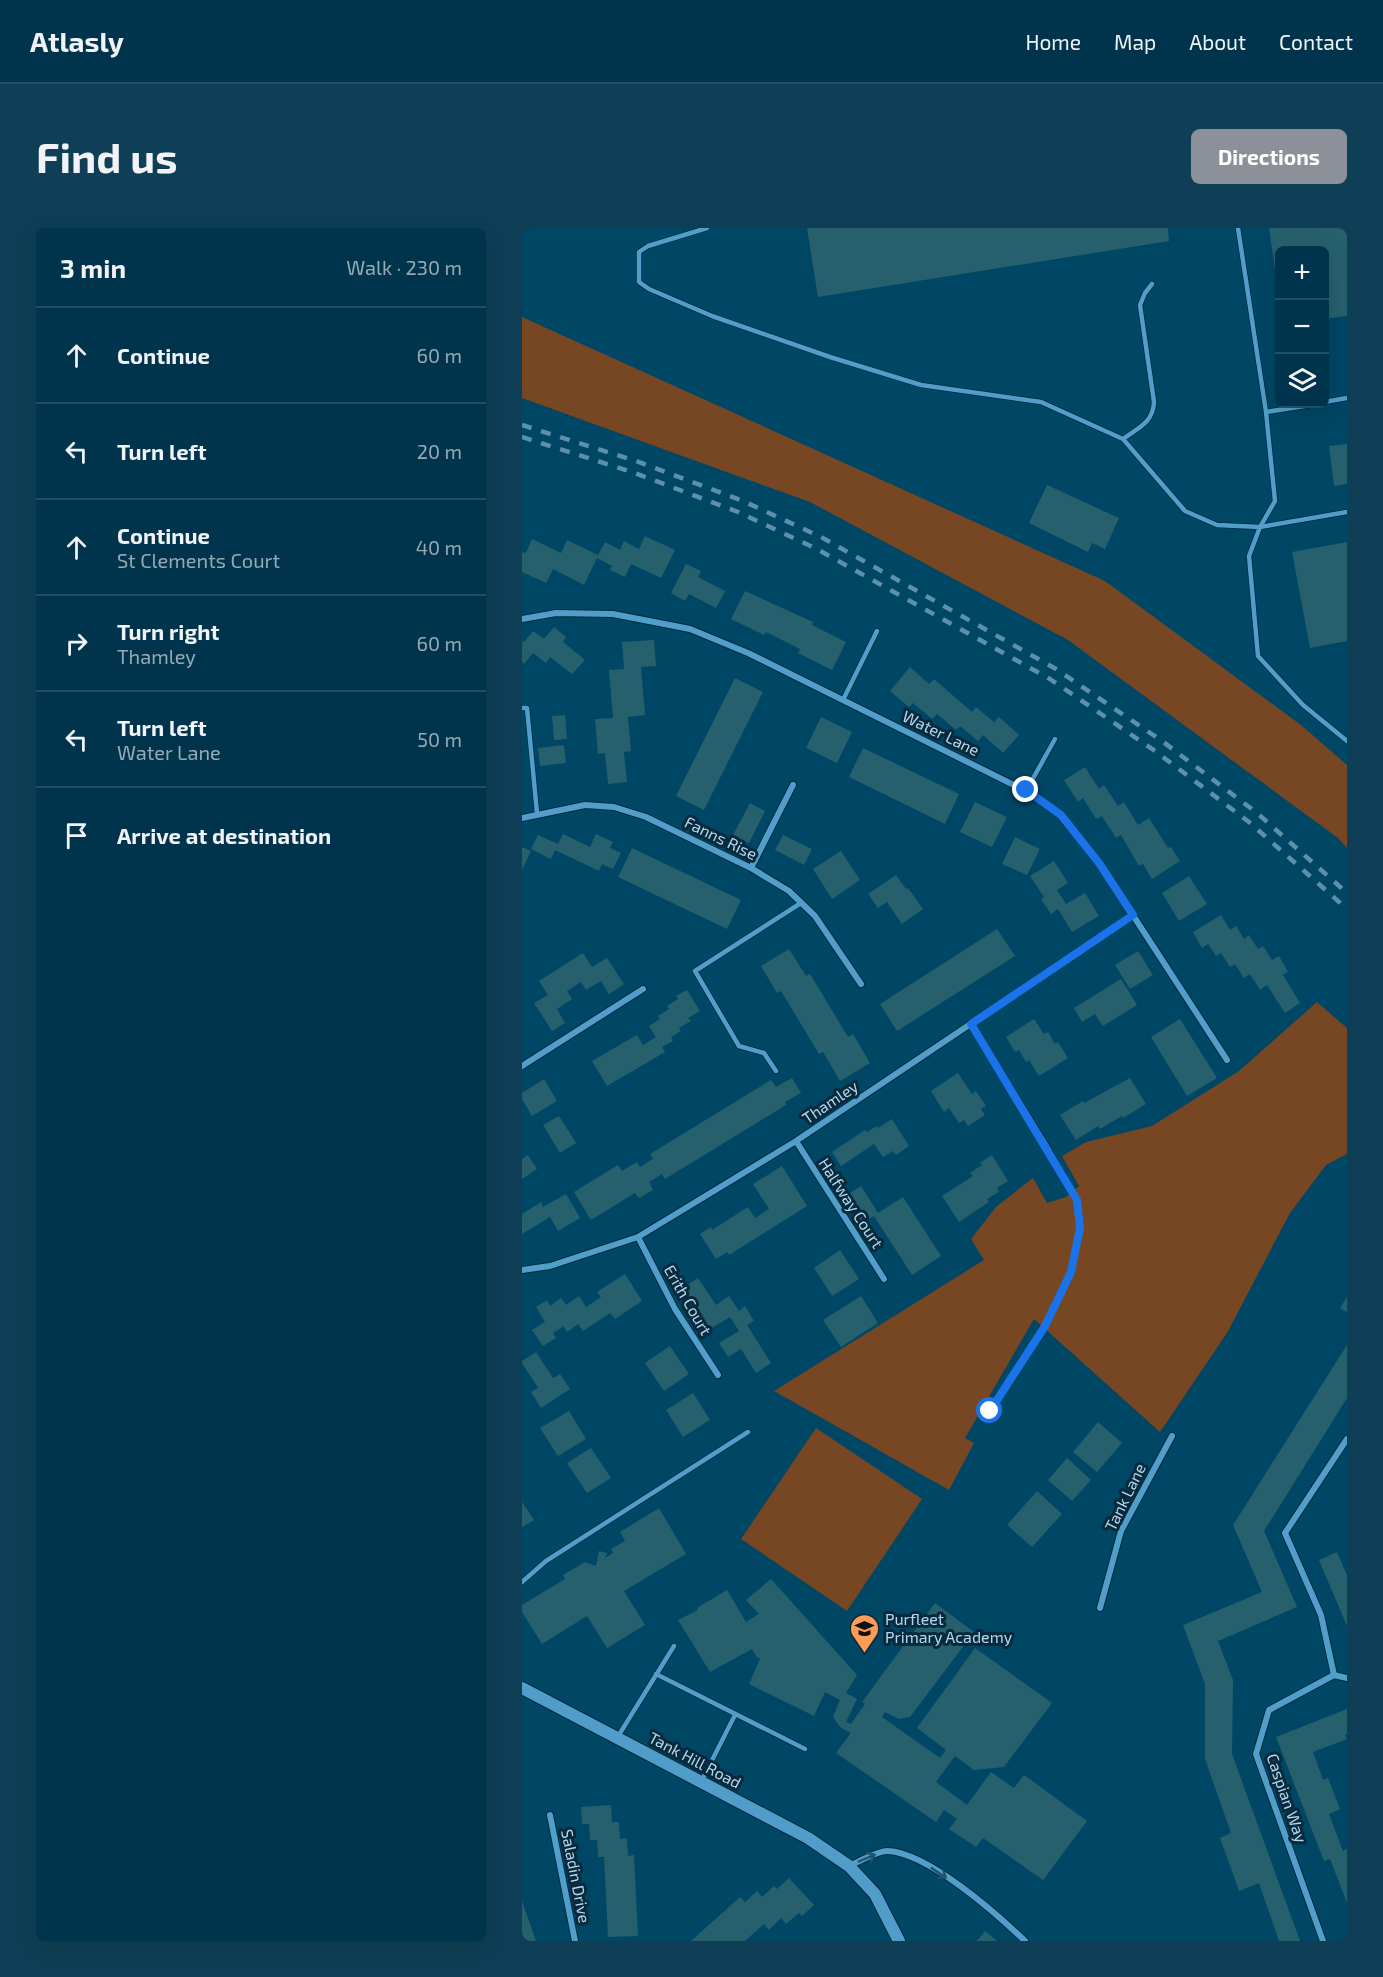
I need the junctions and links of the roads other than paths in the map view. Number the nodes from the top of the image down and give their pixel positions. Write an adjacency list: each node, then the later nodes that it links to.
1 (707, 228): 8 (lane)
2 (1238, 228): 7 (lane)
3 (1152, 284): 8 (lane)
4 (1347, 398): 5 (lane)
5 (1329, 401)
6 (1292, 408): 7 (lane)
7 (1266, 412): 10 (lane)
8 (1123, 439): 10 (lane)
9 (1347, 512): 10 (lane)
10 (1260, 528): 16 (lane)
11 (522, 619): 13 (street, Water Lane)
12 (878, 631): 13 (lane)
13 (843, 700): 18 (street, Water Lane)
14 (522, 708): 19 (lane)
15 (1055, 739): 18 (lane)
16 (1347, 741)
17 (793, 785): 21 (street)
18 (1026, 790): 23 (street, Water Lane)
19 (537, 813): 20 (street, Fanns Rise); 21 (street, Fanns Rise)
20 (522, 818)
21 (751, 868): 22 (street, Fanns Rise)
22 (801, 903): 24 (street, Fanns Rise); 29 (lane)
23 (1133, 915): 26 (street, Thamley); 27 (street, Water Lane)
24 (861, 984)
25 (643, 988): 28 (street)
26 (971, 1024): 30 (street, Thamley); 31 (street)
27 (1227, 1060)
28 (522, 1066)
29 (776, 1071)
30 (796, 1141): 32 (street, Thamley); 34 (street, Halfway Court)
31 (1049, 1151): 36 (lane)
32 (638, 1237): 33 (street, Thamley); 35 (street, Erith Court)
33 (522, 1269)
34 (884, 1279)
35 (718, 1374)
36 (990, 1411)
37 (748, 1432): 40 (lane)
38 (1172, 1436): 41 (street, Tank Lane)
39 (1347, 1439): 44 (street)
40 (522, 1582)
41 (1100, 1608)
42 (674, 1646): 43 (lane)
43 (656, 1674): 47 (lane); 48 (lane)
44 (1334, 1675): 45 (street); 56 (street, Caspian Way)
45 (1347, 1678)
46 (522, 1688): 48 (street, Tank Hill Road)
47 (735, 1715): 49 (lane); 50 (lane)
48 (617, 1738): 50 (street, Tank Hill Road)
49 (805, 1749)
50 (701, 1782): 52 (street, Tank Hill Road)
51 (550, 1815): 53 (street, Saladin Drive)
52 (849, 1866): 54 (street, Tank Hill Road); 55 (street, one-way to 55)
53 (575, 1941)
54 (899, 1941)
55 (1025, 1941)
56 (1323, 1941)

